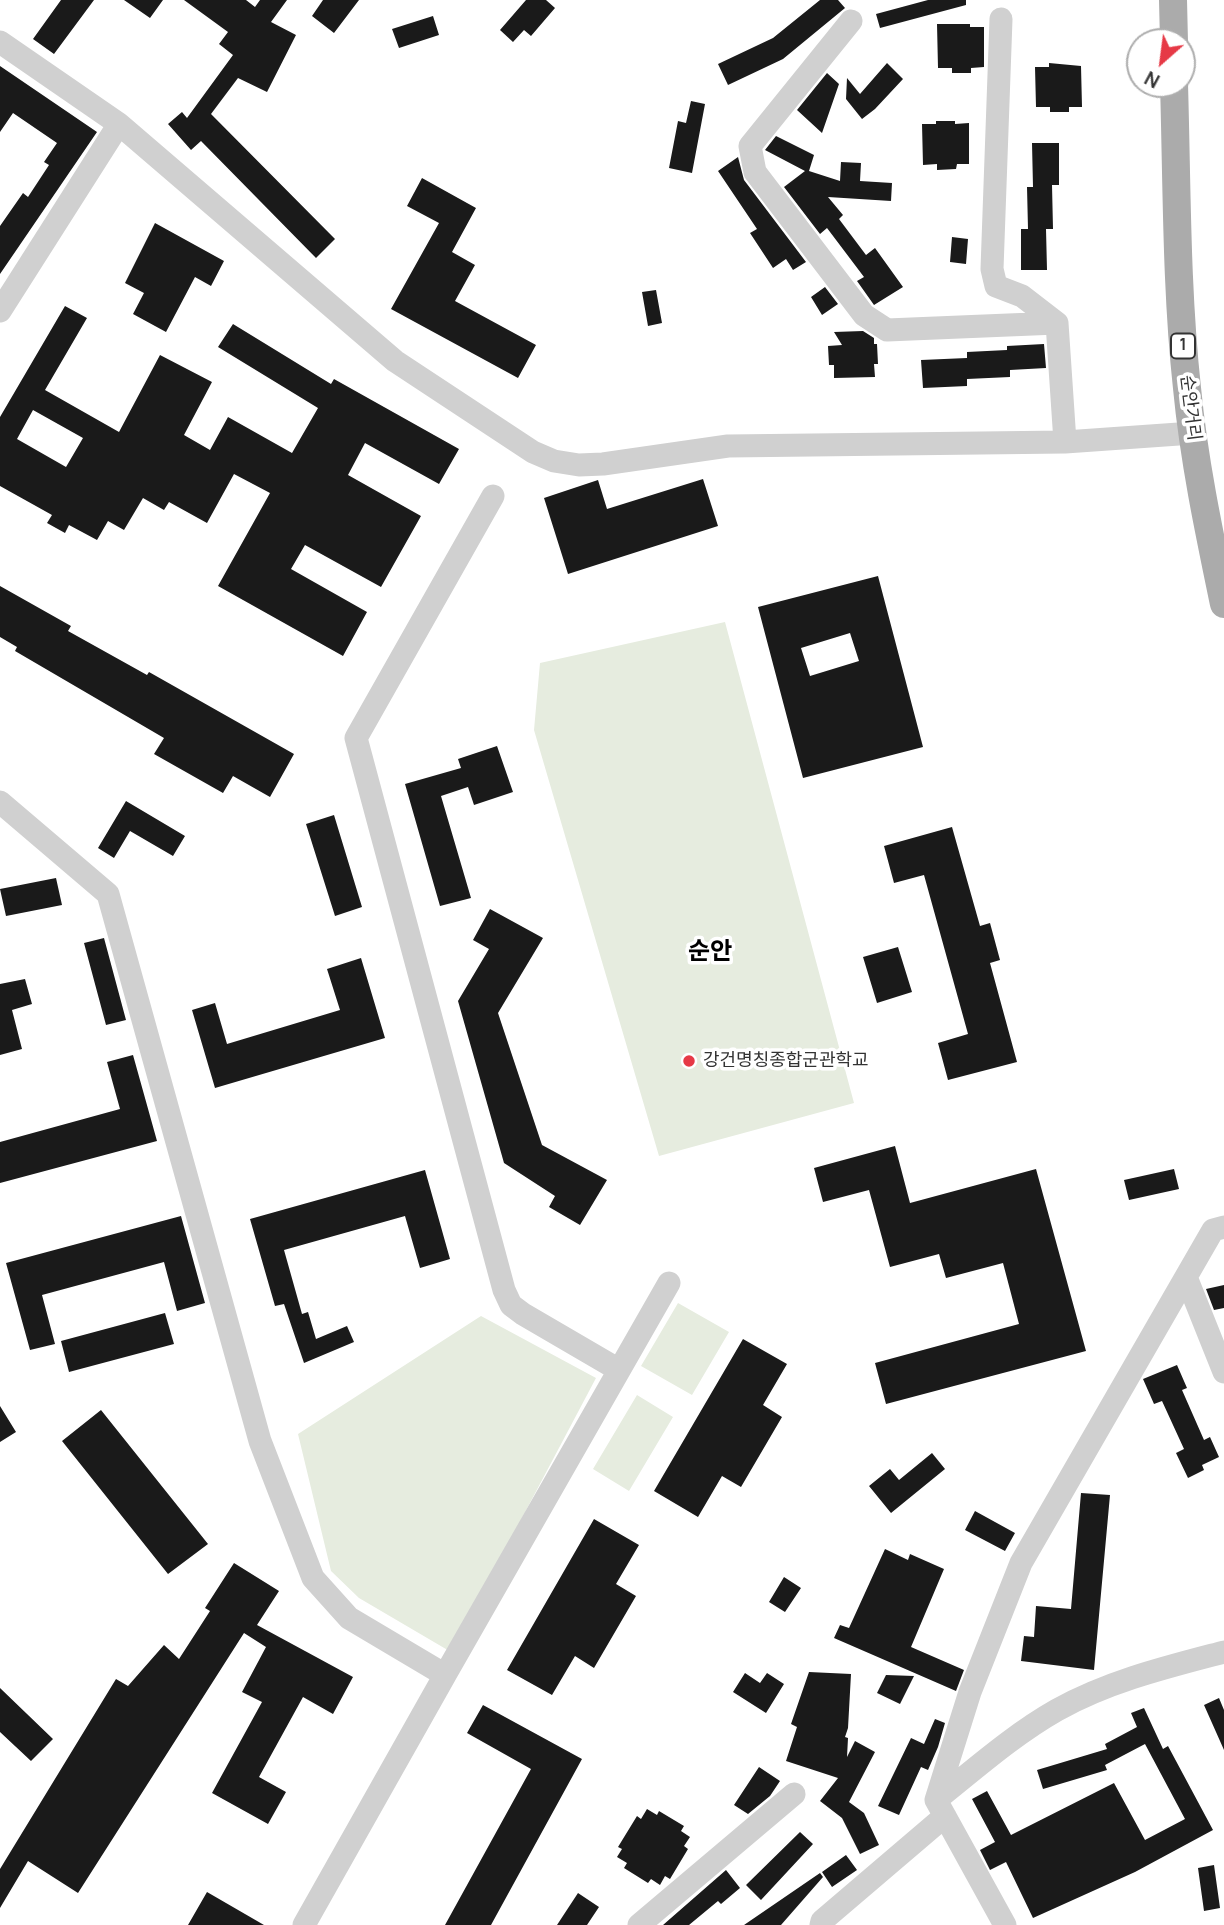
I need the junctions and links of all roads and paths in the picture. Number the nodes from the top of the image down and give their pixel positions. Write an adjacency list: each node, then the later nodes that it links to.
1 (1173, 0): 4 (main road)
2 (1001, 19): 9 (street)
3 (851, 21): 9 (street)
4 (1174, 28)
5 (0, 42): 7 (street)
6 (1174, 98): 10 (main road, 순안거리 / 1)
7 (120, 124): 8 (street); 11 (street)
8 (0, 311)
9 (1057, 323): 11 (street)
10 (1193, 433): 11 (street); 13 (main road, 순안거리 / 1)
11 (1065, 442)
12 (493, 496): 18 (street)
13 (1224, 604)
14 (0, 802): 21 (street)
15 (1224, 1227): 16 (street)
16 (1186, 1277): 19 (street); 23 (street)
17 (669, 1283): 18 (street)
18 (619, 1370): 21 (street)
19 (1224, 1372)
20 (1224, 1652): 23 (street)
21 (445, 1675): 24 (street)
22 (794, 1794): 25 (street)
23 (941, 1808): 26 (street); 27 (street)
24 (304, 1925)
25 (639, 1925)
26 (821, 1925)
27 (1005, 1925)

